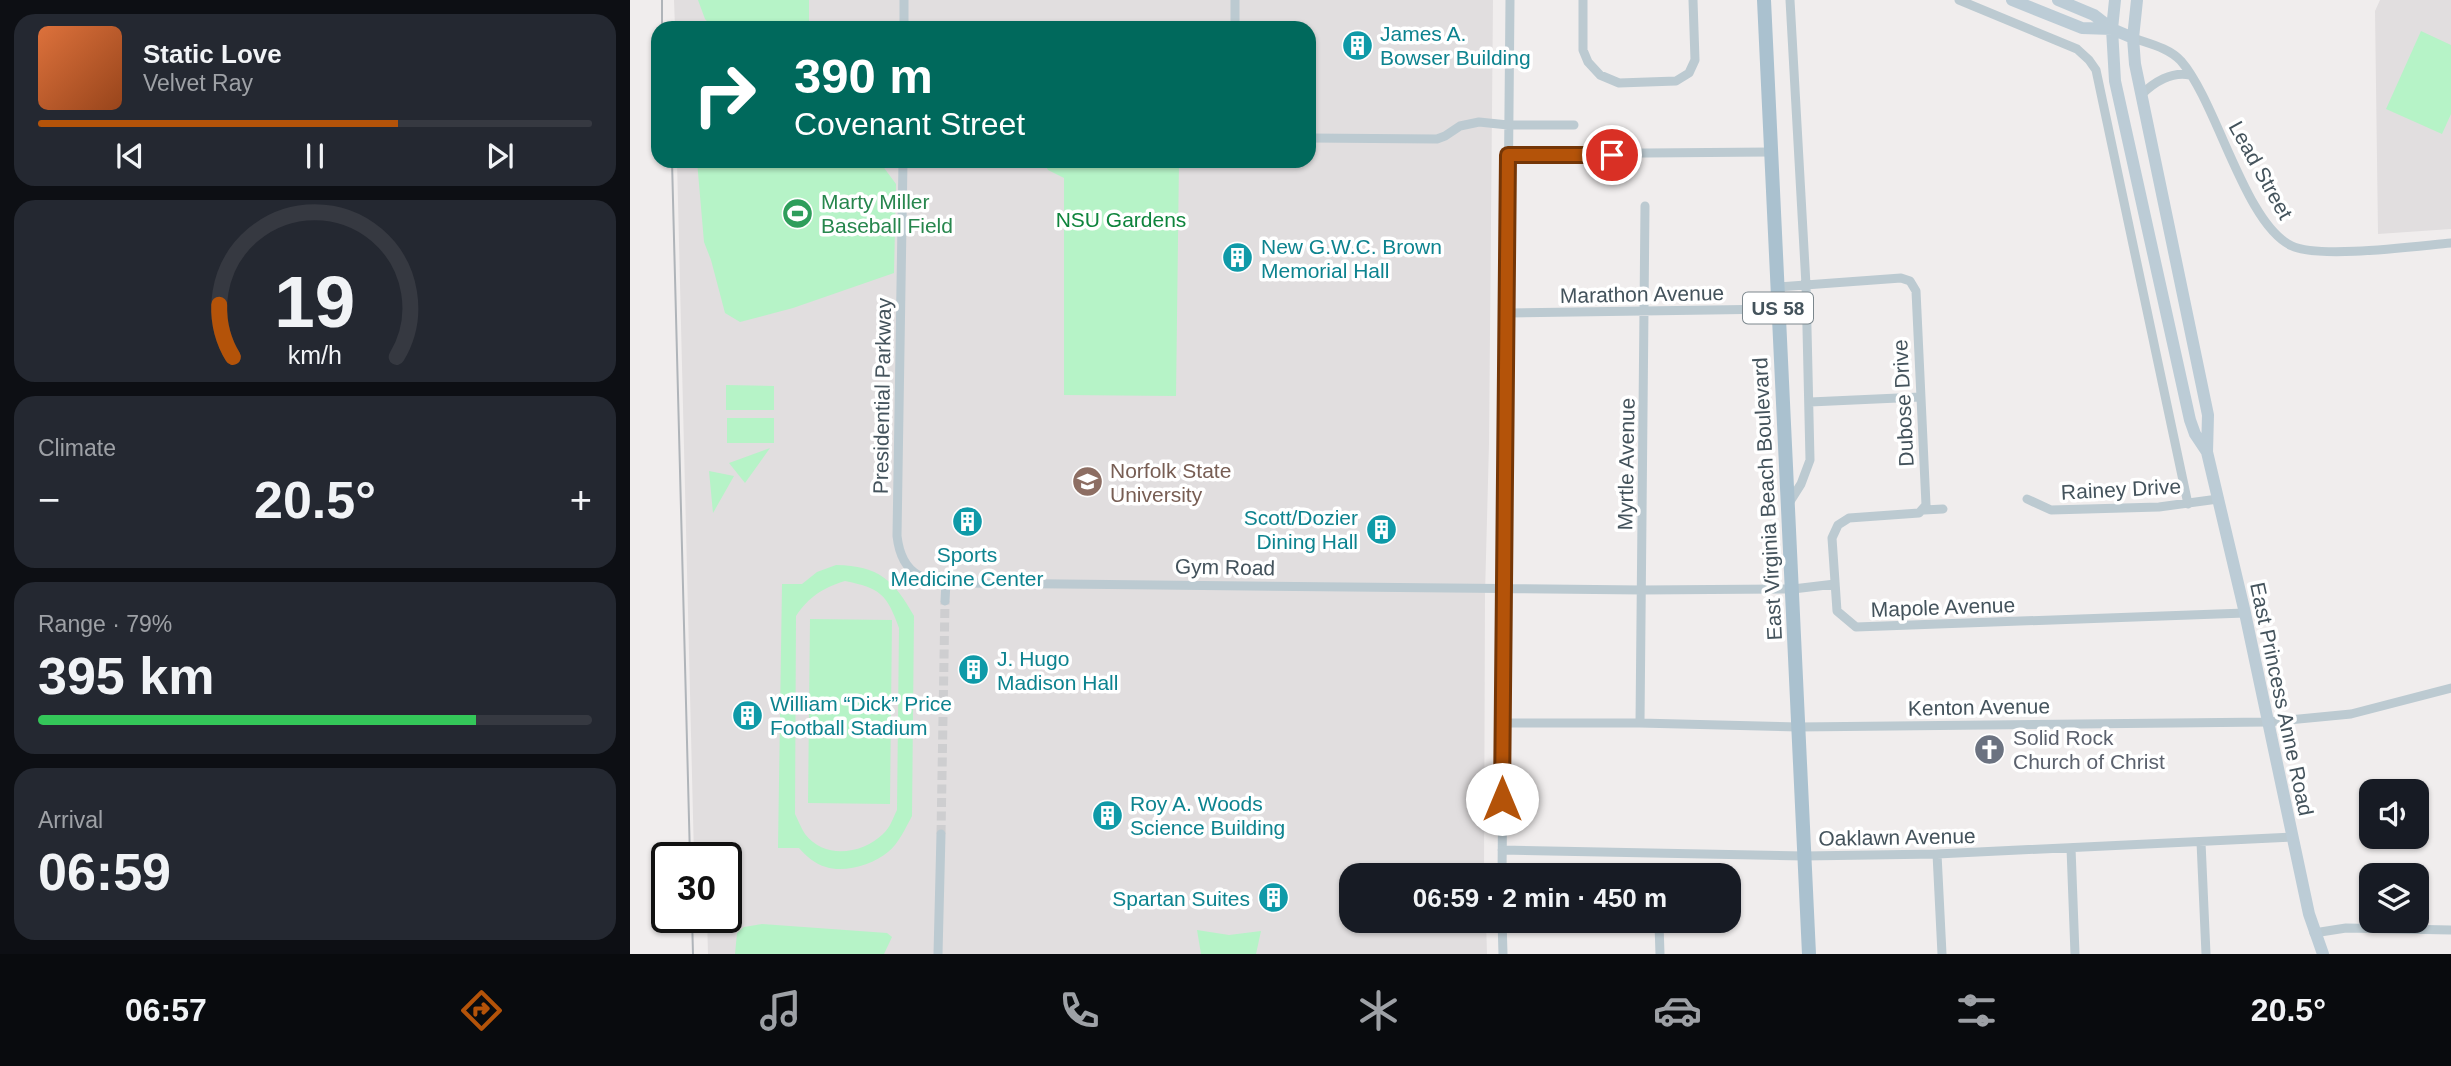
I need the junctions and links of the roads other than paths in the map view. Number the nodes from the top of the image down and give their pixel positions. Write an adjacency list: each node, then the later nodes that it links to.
1 (904, 0): 13 (street)
2 (1235, 0): 14 (street)
3 (1510, 0): 19 (street)
4 (1583, 0): 5 (street)
5 (1693, 0)
6 (1764, 0): 22 (main road, East Virginia Beach Boulevard / US 58)
7 (1790, 0): 27 (street)
8 (1959, 0): 38 (street)
9 (2011, 0): 15 (main road)
10 (2058, 0): 15 (main road)
11 (2115, 0): 15 (main road, East Princess Anne Road)
12 (2137, 0): 16 (main road, East Princess Anne Road)
13 (904, 21)
14 (1235, 21)
15 (2112, 29): 16 (main road); 34 (main road, East Princess Anne Road)
16 (2133, 38): 17 (street, Lead Street); 18 (main road, East Princess Anne Road)
17 (2190, 75): 18 (street); 26 (street, Lead Street)
18 (2141, 95): 34 (main road, East Princess Anne Road)
19 (1508, 125): 20 (street); 21 (street); 23 (street)
20 (1574, 125)
21 (1316, 138)
22 (1770, 152): 23 (street); 28 (main road, East Virginia Beach Boulevard / US 58)
23 (1508, 155): 31 (street)
24 (903, 168): 41 (street, Presidential Parkway)
25 (1646, 206): 30 (street, Myrtle Avenue)
26 (2451, 243)
27 (1806, 285): 28 (street, Dubose Drive); 32 (street, Dubose Drive); 33 (street)
28 (1777, 287): 29 (main road, East Virginia Beach Boulevard / US 58)
29 (1778, 309): 30 (street, Marathon Avenue); 37 (main road, East Virginia Beach Boulevard / US 58)
30 (1645, 311): 31 (street, Marathon Avenue); 45 (street, Myrtle Avenue)
31 (1506, 313): 43 (street)
32 (1920, 397): 33 (street); 40 (street, Dubose Drive)
33 (1810, 402): 37 (street)
34 (2207, 452): 36 (main road, East Princess Anne Road)
35 (2028, 499): 38 (street, Rainey Drive)
36 (2218, 499): 38 (street, Rainey Drive); 47 (main road, East Princess Anne Road)
37 (1788, 503): 44 (main road, East Virginia Beach Boulevard / US 58)
38 (2188, 504)
39 (1943, 509): 40 (street)
40 (1924, 510): 42 (street)
41 (946, 582): 43 (street, Gym Road); 46 (street)
42 (1835, 584): 44 (street); 47 (street, Mapole Avenue)
43 (1503, 587): 45 (street); 50 (street)
44 (1793, 589): 45 (street); 52 (main road, East Virginia Beach Boulevard / US 58)
45 (1642, 590): 51 (street, Myrtle Avenue)
46 (946, 601)
47 (2245, 613): 49 (main road, East Princess Anne Road)
48 (2451, 688): 49 (street, Kenton Avenue)
49 (2267, 722): 52 (street, Kenton Avenue); 54 (main road, East Princess Anne Road)
50 (1503, 723): 51 (street, Kenton Avenue); 57 (street)
51 (1640, 723): 52 (street, Kenton Avenue)
52 (1798, 727): 59 (main road, East Virginia Beach Boulevard / US 58)
53 (941, 834): 65 (street)
54 (2292, 837): 55 (street, Oaklawn Avenue); 64 (main road, East Princess Anne Road)
55 (2201, 842): 56 (street, Oaklawn Avenue); 71 (street)
56 (2071, 848): 58 (street, Oaklawn Avenue); 70 (street)
57 (1502, 850): 59 (street, Oaklawn Avenue); 60 (street)
58 (1937, 854): 59 (street, Oaklawn Avenue); 69 (street)
59 (1804, 856): 68 (main road, East Virginia Beach Boulevard / US 58)
60 (1502, 863)
61 (2451, 930): 64 (street)
62 (1502, 933): 66 (street)
63 (1659, 933): 67 (street)
64 (2314, 933): 72 (main road, East Princess Anne Road)
65 (939, 954)
66 (1503, 954)
67 (1660, 954)
68 (1809, 954)
69 (1942, 954)
70 (2075, 954)
71 (2206, 954)
72 (2323, 954)

